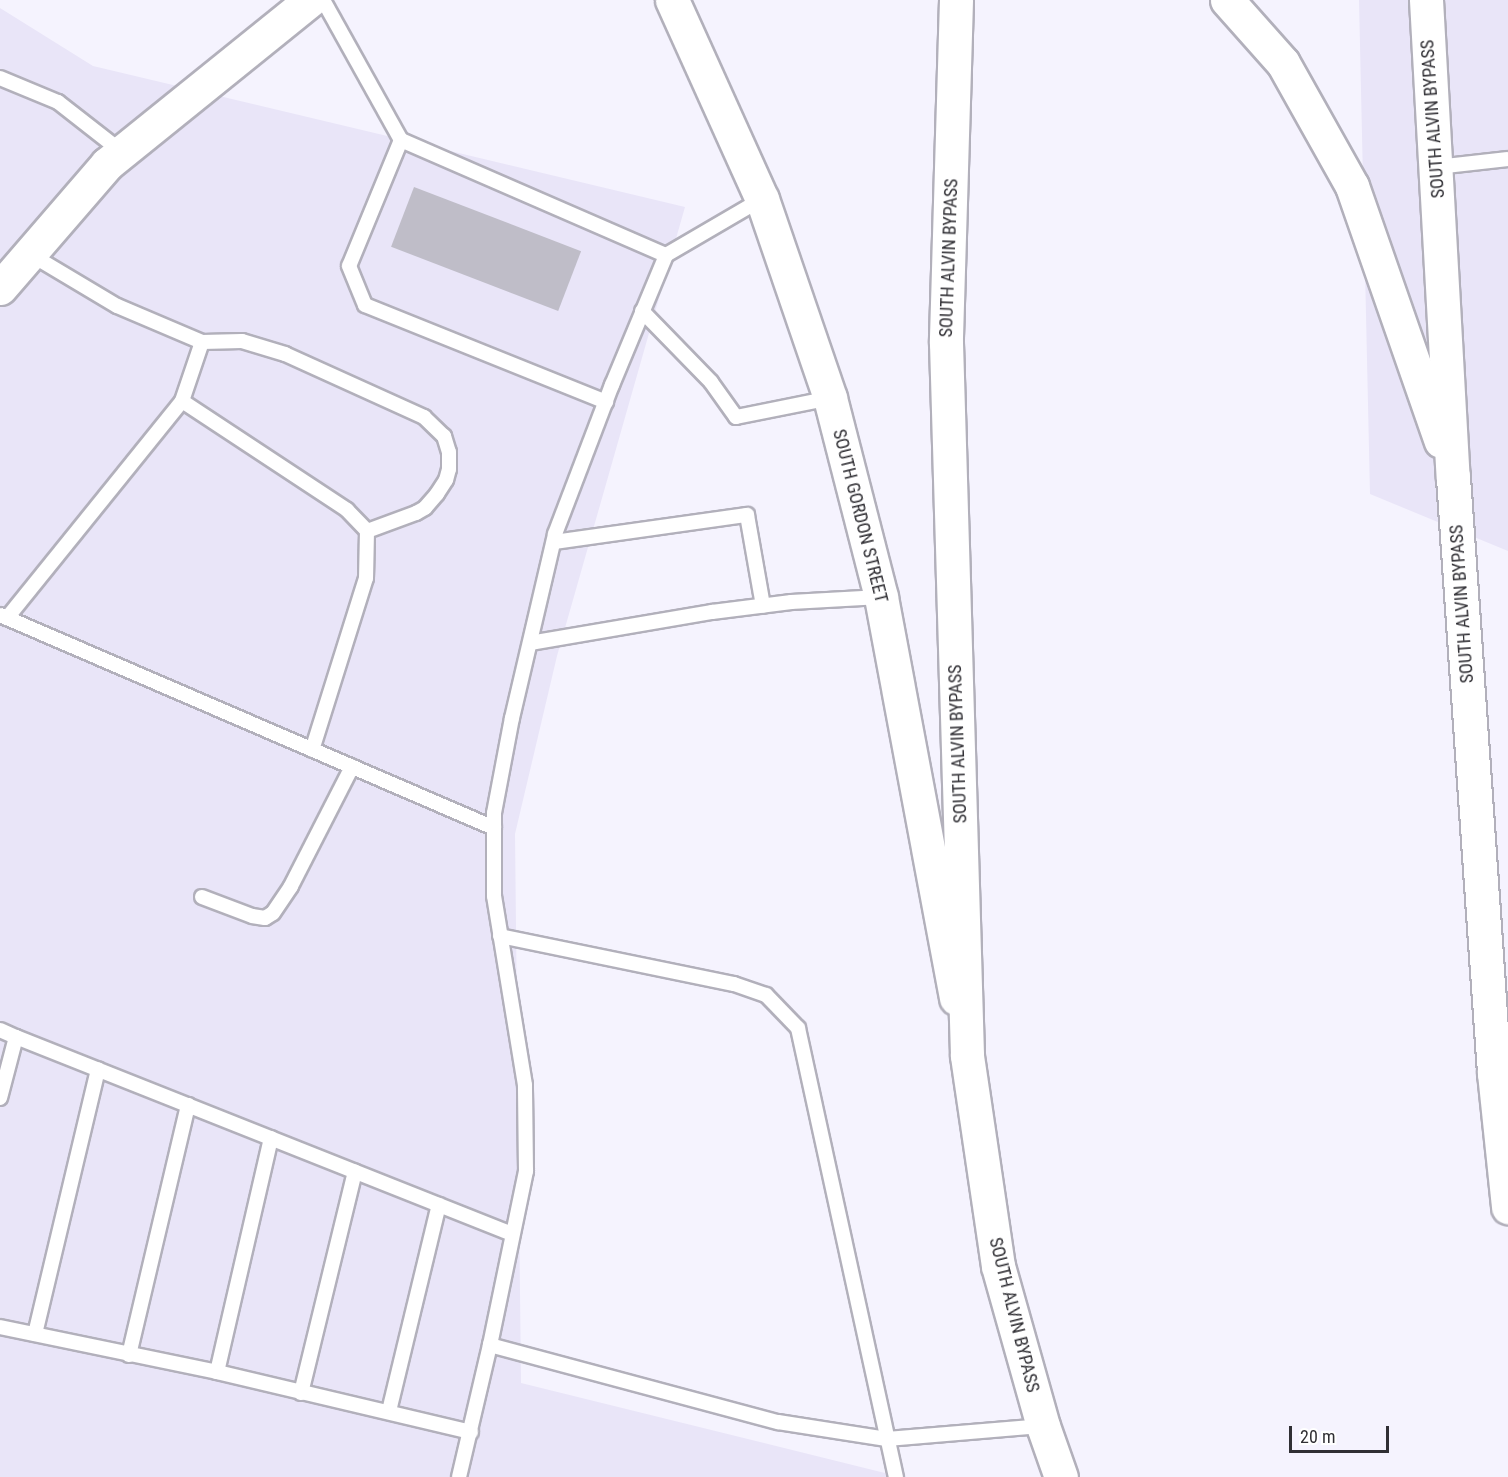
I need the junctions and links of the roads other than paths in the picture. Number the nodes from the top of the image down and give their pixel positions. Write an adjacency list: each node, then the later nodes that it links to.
1 (310, 0): 9 (main road)
2 (323, 0): 8 (lane)
3 (672, 0): 12 (main road, SOUTH GORDON STREET)
4 (956, 0): 35 (main road, SOUTH ALVIN BYPASS)
5 (1227, 0): 21 (main road)
6 (1426, 0): 11 (main road, SOUTH ALVIN BYPASS)
7 (0, 78): 9 (lane)
8 (401, 140): 14 (lane); 20 (lane)
9 (122, 152): 13 (main road)
10 (1508, 159): 11 (lane)
11 (1437, 167): 21 (main road, SOUTH ALVIN BYPASS)
12 (762, 200): 14 (lane); 18 (main road, SOUTH GORDON STREET)
13 (30, 253): 15 (main road); 17 (lane)
14 (666, 255): 16 (lane)
15 (0, 288)
16 (642, 311): 18 (lane); 20 (lane)
17 (202, 342): 19 (lane); 22 (lane)
18 (830, 398): 24 (main road, SOUTH GORDON STREET)
19 (182, 401): 22 (lane); 26 (lane)
20 (606, 402): 23 (lane)
21 (1453, 477): 42 (main road, SOUTH ALVIN BYPASS)
22 (367, 531): 28 (lane)
23 (554, 542): 25 (lane); 27 (lane)
24 (881, 597): 25 (lane); 35 (main road, SOUTH GORDON STREET)
25 (763, 606): 27 (lane)
26 (3, 616): 28 (lane)
27 (530, 644): 30 (lane)
28 (312, 750): 29 (lane)
29 (352, 767): 30 (lane); 31 (lane)
30 (494, 828): 32 (lane)
31 (202, 897)
32 (500, 936): 43 (lane); 53 (lane)
33 (0, 1030): 34 (lane)
34 (16, 1037): 36 (lane); 37 (lane)
35 (967, 1056): 51 (main road, SOUTH ALVIN BYPASS)
36 (98, 1069): 38 (lane); 45 (lane)
37 (0, 1098)
38 (188, 1105): 39 (lane); 47 (lane)
39 (271, 1138): 40 (lane); 48 (lane)
40 (355, 1171): 41 (lane); 49 (lane)
41 (439, 1205): 43 (lane); 50 (lane)
42 (1508, 1207)
43 (512, 1234): 46 (lane)
44 (0, 1327): 45 (lane)
45 (35, 1334): 47 (lane)
46 (490, 1345): 52 (lane); 53 (lane)
47 (129, 1354): 48 (lane)
48 (217, 1372): 49 (lane)
49 (302, 1393): 50 (lane)
50 (389, 1411): 52 (lane)
51 (1043, 1426): 53 (lane); 56 (main road, SOUTH ALVIN BYPASS)
52 (471, 1432): 54 (lane)
53 (887, 1439): 55 (lane)
54 (459, 1477)
55 (896, 1477)
56 (1061, 1477)

